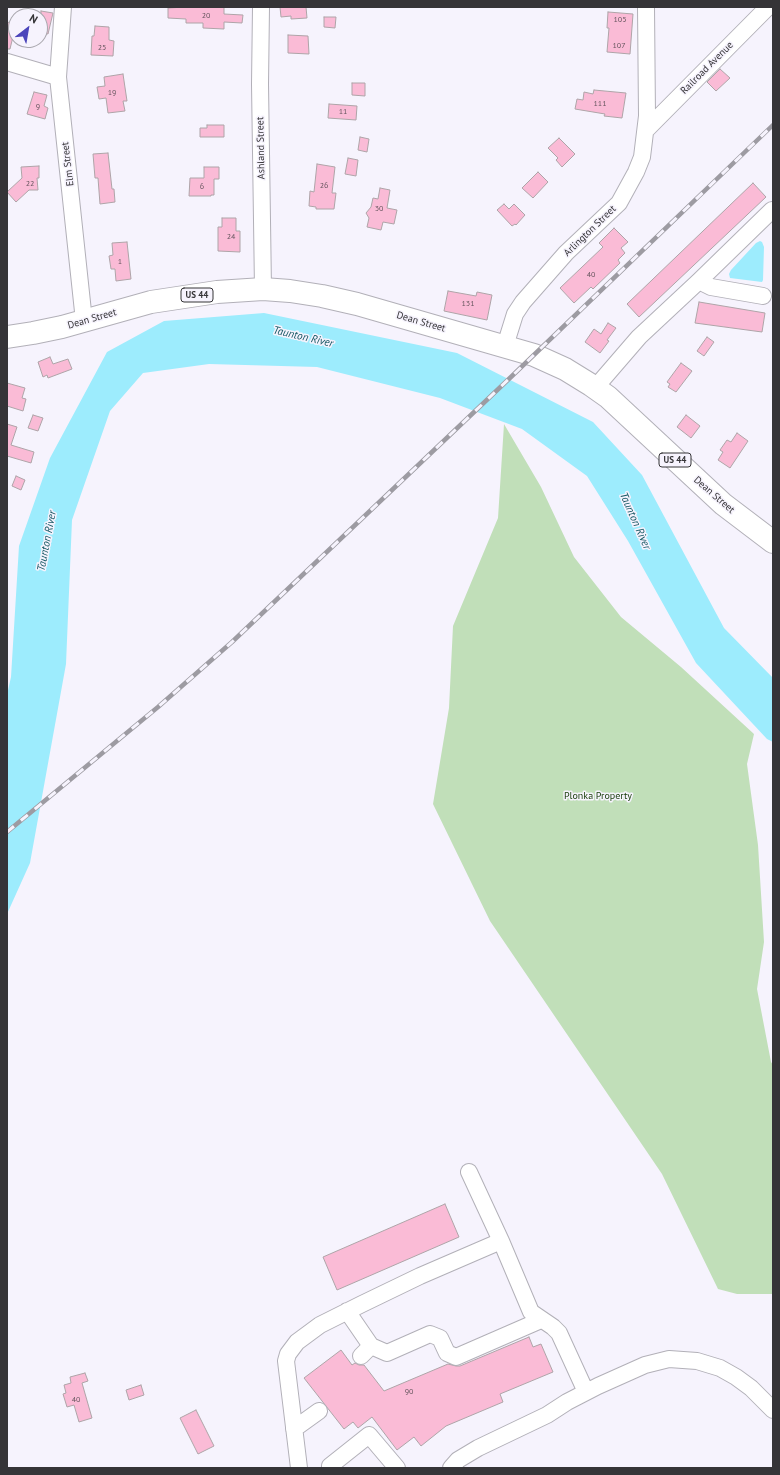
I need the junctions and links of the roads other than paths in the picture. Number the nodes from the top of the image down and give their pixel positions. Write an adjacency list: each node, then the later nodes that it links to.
1 (63, 7): 6 (street, Elm Street)
2 (261, 7): 10 (street, Ashland Street)
3 (646, 7): 7 (street, Arlington Street)
4 (768, 7): 7 (street, Railroad Avenue)
5 (7, 62): 6 (street)
6 (58, 77): 12 (street, Elm Street)
7 (646, 130): 14 (street, Arlington Street)
8 (772, 210): 9 (street)
9 (699, 281): 11 (street); 15 (street)
10 (263, 289): 12 (highway, Dean Street / US 44); 14 (highway, Dean Street / US 44)
11 (763, 296)
12 (84, 321): 13 (highway, Dean Street / US 44)
13 (7, 337)
14 (505, 346): 15 (highway, Dean Street / US 44)
15 (595, 388): 16 (highway, Dean Street / US 44)
16 (773, 542)
17 (469, 1172): 18 (street)
18 (501, 1241): 19 (street); 20 (street)
19 (347, 1311): 20 (street); 24 (street)
20 (541, 1320): 21 (street)
21 (586, 1392): 22 (street); 28 (street)
22 (773, 1410)
23 (319, 1411): 24 (street)
24 (294, 1429): 25 (street)
25 (298, 1468)
26 (330, 1468): 27 (street)
27 (397, 1468)
28 (451, 1468)

